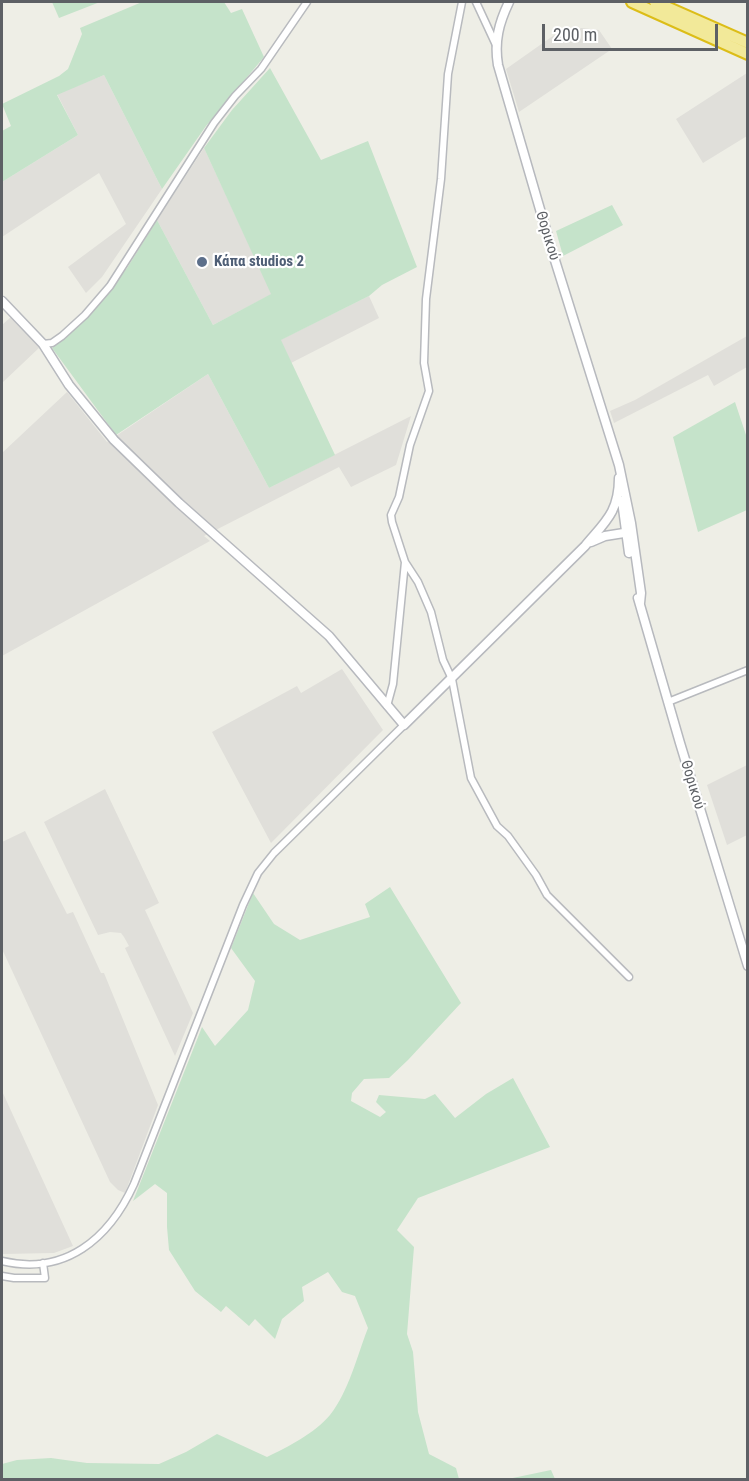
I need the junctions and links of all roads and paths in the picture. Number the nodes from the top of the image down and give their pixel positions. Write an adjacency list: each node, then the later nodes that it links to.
1 (307, 2): 13 (street)
2 (462, 2): 19 (street)
3 (476, 2): 10 (street)
4 (509, 2): 8 (main road, Θορικού)
5 (515, 2): 8 (main road, Θορικού)
6 (632, 2): 11 (highway)
7 (656, 2): 9 (highway)
8 (502, 17): 10 (main road, Θορικού)
9 (747, 43)
10 (496, 45): 14 (main road, Θορικού)
11 (747, 54)
12 (2, 301): 13 (main road)
13 (43, 344): 23 (main road)
14 (615, 453): 15 (main road, Θορικού); 16 (main road, Θορικού)
15 (619, 478): 16 (main road, Θορικού); 17 (main road)
16 (628, 528): 17 (main road); 18 (main road); 22 (main road, Θορικού)
17 (598, 532): 18 (main road)
18 (585, 546): 21 (main road)
19 (405, 562): 21 (street); 23 (street)
20 (747, 670): 22 (street)
21 (452, 679): 24 (main road); 26 (street)
22 (668, 702): 25 (main road, Θορικού)
23 (387, 706): 24 (main road)
24 (404, 725): 28 (street)
25 (747, 966)
26 (629, 977)
27 (2, 1261): 28 (street)
28 (42, 1263): 29 (street)
29 (2, 1276)

